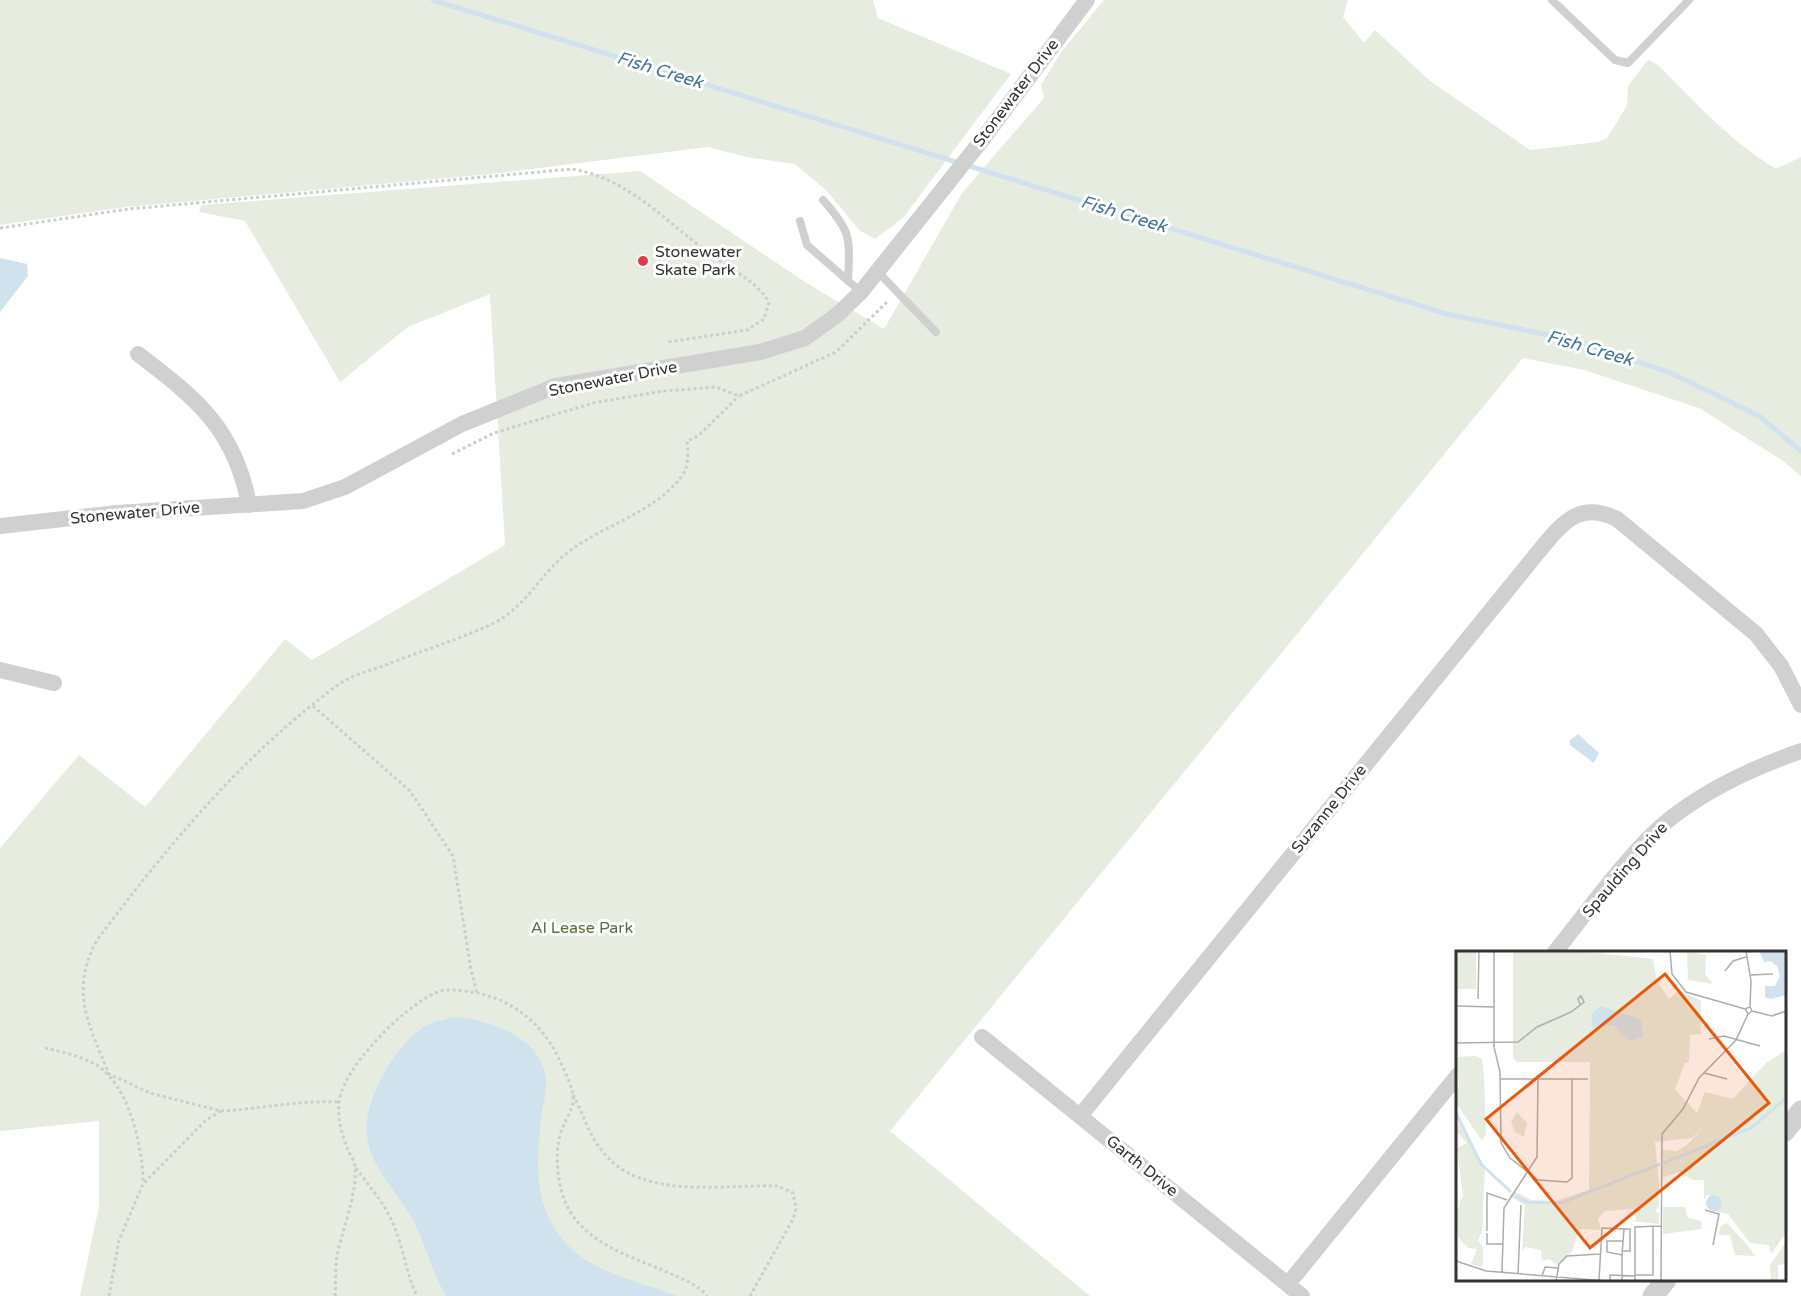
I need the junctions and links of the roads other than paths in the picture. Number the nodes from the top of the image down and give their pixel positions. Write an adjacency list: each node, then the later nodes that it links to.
1 (1088, 0): 6 (street, Stonewater Drive)
2 (1552, 0): 3 (lane)
3 (1689, 0)
4 (823, 200): 7 (lane)
5 (800, 221): 7 (lane)
6 (877, 271): 7 (street, Stonewater Drive); 8 (lane)
7 (854, 286): 10 (street, Stonewater Drive)
8 (936, 332)
9 (138, 354): 10 (street)
10 (249, 505): 11 (street, Stonewater Drive)
11 (0, 526)
12 (0, 670): 13 (street)
13 (54, 683)
14 (1801, 705): 20 (street, Suzanne Drive)
15 (1801, 751): 16 (street, Spaulding Drive)
16 (1557, 951)
17 (982, 1037): 20 (street, Garth Drive)
18 (1456, 1077): 23 (street)
19 (1801, 1110): 21 (street)
20 (1080, 1116): 23 (street, Garth Drive)
21 (1786, 1131)
22 (1665, 1281): 25 (street)
23 (1288, 1284): 24 (street, Garth Drive)
24 (1302, 1296)
25 (1653, 1296)

